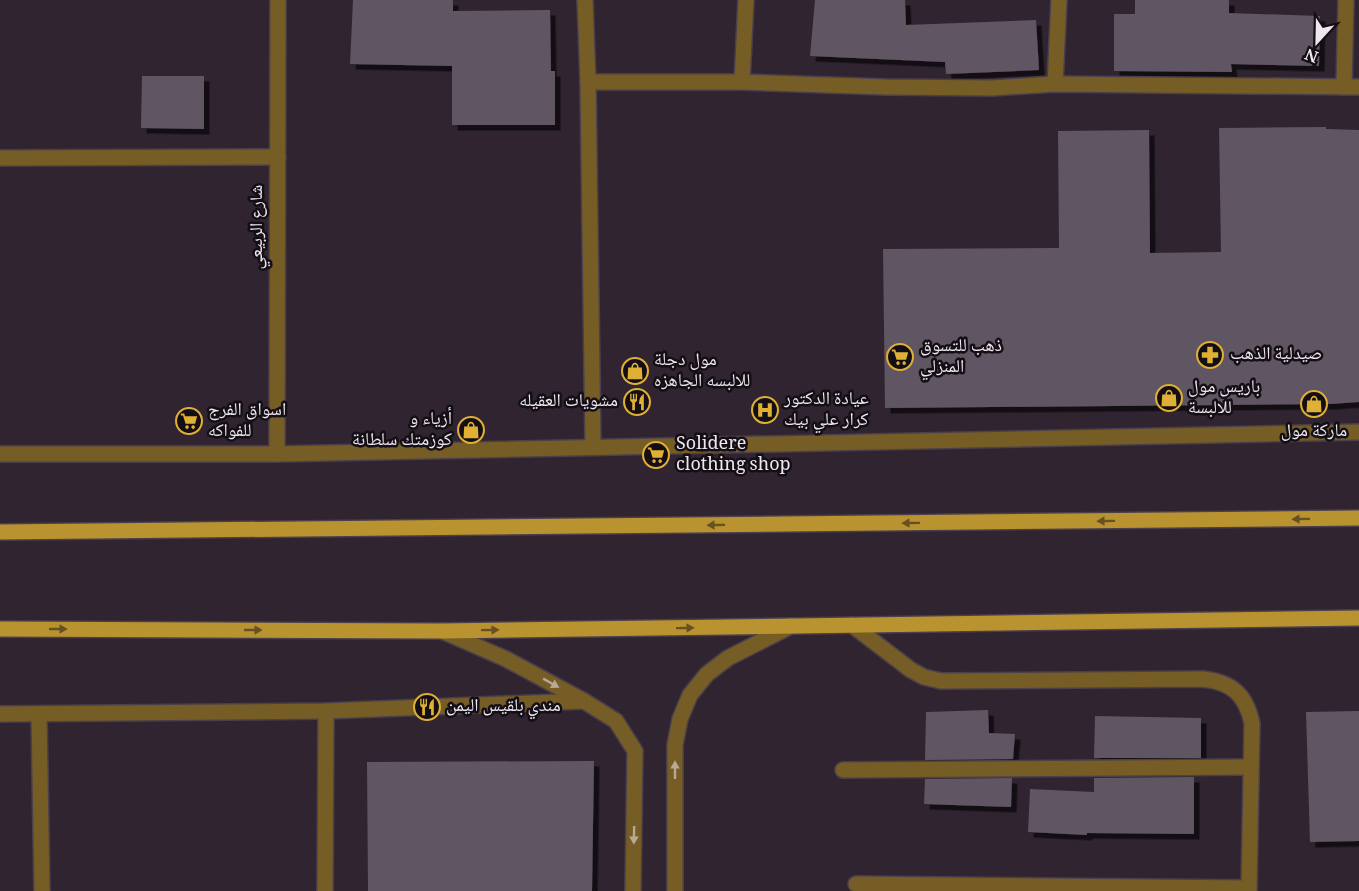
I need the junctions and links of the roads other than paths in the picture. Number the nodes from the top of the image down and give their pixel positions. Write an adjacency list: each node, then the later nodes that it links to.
1 (278, 0): 10 (street, شارع الربيعي)
2 (585, 0): 6 (street)
3 (746, 0): 7 (street)
4 (1059, 0): 8 (street)
5 (1346, 0): 9 (street)
6 (588, 82): 7 (street); 13 (street)
7 (742, 82): 8 (street)
8 (1055, 84): 9 (street)
9 (1352, 87)
10 (278, 157): 11 (street); 15 (street, شارع الربيعي)
11 (0, 158)
12 (1359, 432): 13 (street)
13 (593, 447): 15 (street)
14 (0, 454): 15 (street)
15 (277, 454)
16 (1359, 519): 17 (main road, one-way to 17)
17 (0, 531)
18 (1359, 618): 20 (main road)
19 (791, 626): 20 (main road); 22 (main road, one-way to 19); 34 (street, one-way to 19)
20 (852, 626): 27 (street)
21 (0, 629): 22 (main road, one-way to 22)
22 (442, 631): 23 (street, one-way to 23)
23 (584, 701): 24 (street); 33 (street, one-way to 33)
24 (326, 711): 26 (street); 32 (street)
25 (0, 714): 26 (street)
26 (39, 714): 31 (street)
27 (1251, 767): 28 (street); 30 (street)
28 (843, 770)
29 (856, 884): 30 (street)
30 (1249, 890)
31 (42, 891)
32 (325, 891)
33 (633, 891)
34 (675, 891)

